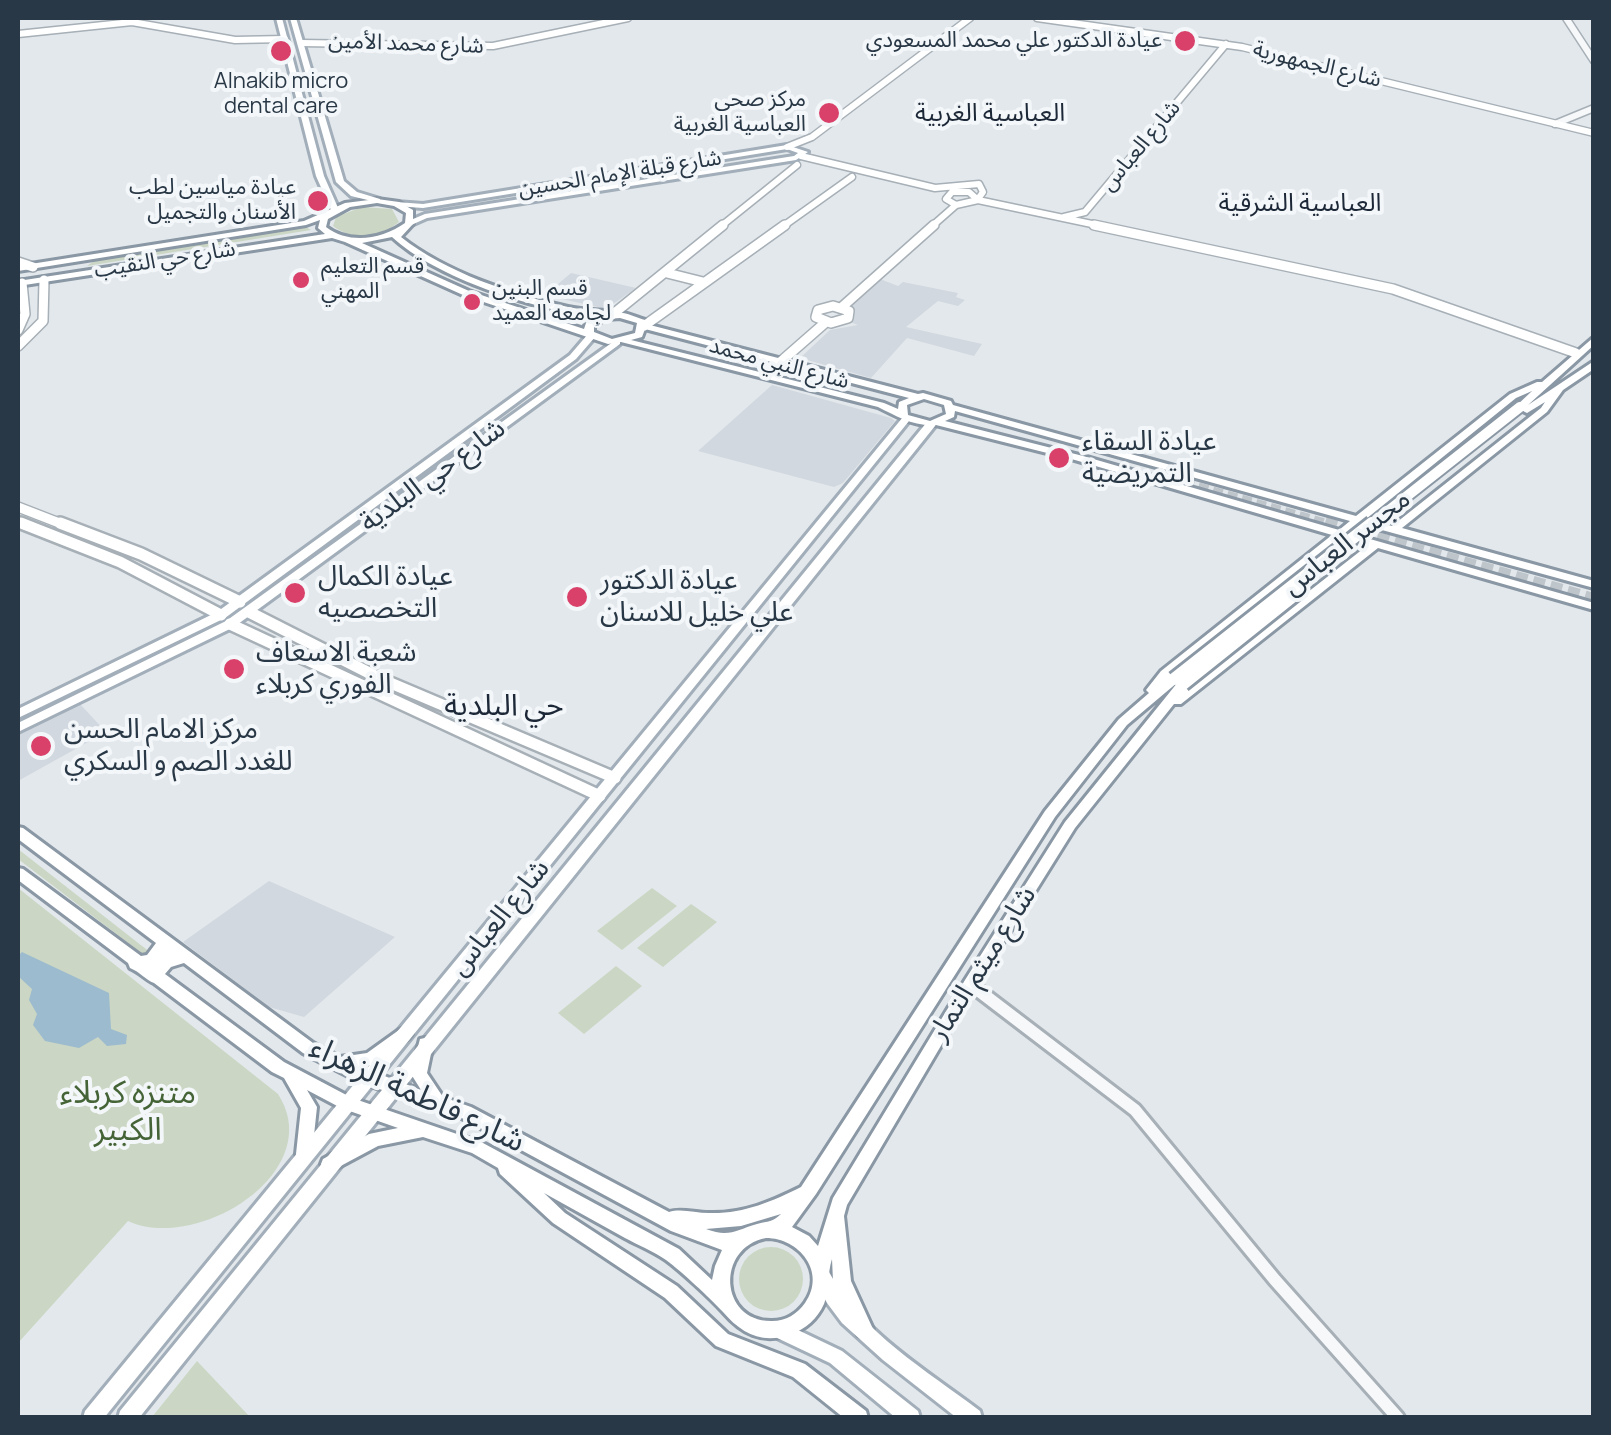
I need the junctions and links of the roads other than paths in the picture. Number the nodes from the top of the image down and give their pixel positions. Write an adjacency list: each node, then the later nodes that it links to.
1 (279, 18): 9 (main road)
2 (293, 18): 10 (main road)
3 (608, 18): 11 (main road, شارع محمد الأمين)
4 (628, 18): 11 (main road, شارع محمد الأمين)
5 (970, 18): 19 (main road, شارع قبلة الإمام الحسين)
6 (1038, 18): 12 (main road, شارع الجمهورية)
7 (1566, 18): 13 (street)
8 (18, 32): 9 (main road)
9 (284, 36): 15 (main road)
10 (300, 39): 11 (main road, شارع محمد الأمين); 14 (main road)
11 (369, 41)
12 (1226, 44): 17 (main road, شارع الجمهورية); 34 (main road, شارع العباس)
13 (1594, 61)
14 (317, 100): 15 (main road); 25 (main road)
15 (302, 101): 27 (main road)
16 (1594, 108): 17 (street)
17 (1556, 124): 18 (main road, شارع الجمهورية)
18 (1594, 134)
19 (787, 147): 20 (main road, شارع قبلة الإمام الحسين); 22 (main road)
20 (734, 156): 21 (main road, شارع قبلة الإمام الحسين); 23 (main road)
21 (707, 160): 24 (main road); 31 (main road, شارع قبلة الإمام الحسين)
22 (799, 160): 23 (main road); 26 (main road); 29 (main road); 42 (main road)
23 (742, 165): 24 (main road)
24 (715, 169): 35 (main road)
25 (338, 176): 27 (main road); 30 (main road)
26 (852, 177): 28 (main road); 45 (main road)
27 (321, 178): 33 (main road)
28 (946, 199): 29 (main road); 32 (main road)
29 (978, 199): 32 (main road); 34 (main road)
30 (377, 202): 31 (main road, شارع قبلة الإمام الحسين); 33 (main road, شارع حي النقيب)
31 (396, 204): 35 (main road)
32 (956, 204): 47 (main road)
33 (332, 212): 36 (main road); 38 (main road, شارع حي النقيب)
34 (1040, 215): 56 (main road)
35 (406, 226): 37 (main road); 48 (main road, شارع النبي محمد)
36 (332, 236): 37 (main road, شارع حي النقيب); 43 (main road, شارع حي النقيب)
37 (348, 240): 52 (main road, شارع النبي محمد)
38 (77, 260): 40 (main road, شارع حي النقيب); 43 (main road)
39 (18, 262): 40 (main road)
40 (33, 267): 41 (main road, شارع حي النقيب)
41 (18, 269)
42 (667, 273): 45 (main road); 48 (main road)
43 (78, 274): 44 (main road, شارع حي النقيب)
44 (44, 280): 46 (main road, شارع حي النقيب); 55 (main road)
45 (702, 282): 50 (main road)
46 (20, 284): 51 (main road)
47 (842, 307): 49 (main road); 49 (main road)
48 (612, 315): 50 (main road, شارع النبي محمد); 52 (main road, شارع حي البلدية)
49 (826, 322): 59 (main road)
50 (649, 329): 54 (main road, شارع حي البلدية); 59 (main road, شارع النبي محمد)
51 (18, 330)
52 (590, 334): 54 (main road, شارع النبي محمد); 57 (main road, شارع حي البلدية)
53 (1594, 340): 56 (main road)
54 (621, 342): 58 (main road, شارع حي البلدية); 66 (main road, شارع النبي محمد)
55 (18, 346)
56 (1576, 353): 61 (main road)
57 (573, 357): 58 (main road); 87 (main road, شارع حي البلدية)
58 (588, 362): 87 (main road, شارع حي البلدية)
59 (778, 364): 63 (main road, شارع النبي محمد)
60 (1594, 364): 62 (main road)
61 (1540, 384): 65 (main road); 74 (main road)
62 (1559, 391): 65 (main road); 77 (main road)
63 (917, 397): 64 (main road, شارع النبي محمد); 66 (main road, شارع العباس)
64 (951, 407): 67 (main road, شارع العباس); 68 (main road, شارع النبي محمد)
65 (1523, 408): 91 (main road, مجسر العباس, bridge)
66 (904, 417): 67 (main road, شارع النبي محمد); 96 (main road, شارع العباس)
67 (935, 424): 71 (main road, شارع النبي محمد); 106 (main road, شارع العباس)
68 (1050, 436): 69 (main road, شارع النبي محمد); 71 (main road)
69 (1068, 440): 70 (main road, شارع النبي محمد); 72 (main road)
70 (1089, 446): 73 (main road); 76 (main road)
71 (1037, 447): 72 (main road, شارع النبي محمد)
72 (1060, 453): 73 (main road, شارع النبي محمد)
73 (1079, 458): 82 (main road)
74 (1377, 504): 76 (main road); 78 (main road)
75 (18, 508): 87 (main road)
76 (1323, 508): 78 (main road)
77 (1411, 516): 80 (main road); 81 (main road)
78 (1359, 519): 80 (main road); 82 (main road)
79 (18, 522): 89 (main road)
80 (1395, 529): 81 (main road); 83 (main road)
81 (1425, 537): 86 (main road)
82 (1334, 538): 83 (main road); 92 (main road)
83 (1375, 544): 84 (main road); 85 (main road)
84 (1404, 553): 85 (main road); 88 (main road)
85 (1361, 556): 94 (main road)
86 (1594, 586)
87 (245, 607): 89 (main road); 96 (main road)
88 (1594, 607)
89 (226, 620): 90 (main road); 97 (main road)
90 (115, 674): 93 (main road); 95 (main road)
91 (1178, 682): 92 (main road, شارع ميثم التمار); 94 (main road, شارع ميثم التمار)
92 (1141, 704): 118 (main road, شارع ميثم التمار)
93 (18, 714)
94 (1161, 714): 104 (main road, شارع ميثم التمار)
95 (18, 728)
96 (615, 778): 97 (main road, شارع العباس)
97 (600, 796): 105 (main road, شارع العباس)
98 (18, 832): 100 (main road, شارع فاطمة الزهراء)
99 (18, 873): 102 (main road, شارع فاطمة الزهراء)
100 (164, 944): 101 (main road, شارع فاطمة الزهراء); 102 (main road)
101 (182, 958): 103 (main road); 107 (main road, شارع فاطمة الزهراء)
102 (136, 964): 103 (main road, شارع فاطمة الزهراء)
103 (154, 978): 108 (main road, شارع فاطمة الزهراء)
104 (970, 984): 119 (main road, شارع ميثم التمار); 132 (street)
105 (404, 1034): 107 (main road); 109 (main road, شارع العباس)
106 (425, 1044): 110 (main road, شارع العباس); 112 (main road)
107 (334, 1062): 109 (main road, شارع فاطمة الزهراء)
108 (278, 1067): 111 (main road, شارع فاطمة الزهراء); 115 (main road)
109 (368, 1078): 110 (main road, شارع فاطمة الزهراء); 111 (main road, شارع العباس)
110 (391, 1087): 112 (main road, شارع فاطمة الزهراء); 113 (main road, شارع العباس)
111 (347, 1103): 113 (main road, شارع فاطمة الزهراء); 115 (main road, شارع العباس)
112 (442, 1103): 120 (main road, شارع فاطمة الزهراء)
113 (370, 1112): 114 (main road, شارع فاطمة الزهراء); 117 (main road)
114 (435, 1131): 116 (main road, شارع فاطمة الزهراء); 117 (main road)
115 (304, 1154): 127 (main road, شارع العباس)
116 (498, 1160): 124 (main road, شارع فاطمة الزهراء); 129 (main road)
117 (329, 1164): 128 (main road)
118 (810, 1189): 120 (main road); 121 (main road, شارع ميثم التمار)
119 (839, 1202): 123 (main road, شارع ميثم التمار); 126 (main road)
120 (645, 1209): 122 (main road, شارع فاطمة الزهراء)
121 (770, 1231): 122 (main road); 123 (main road)
122 (742, 1240): 124 (main road)
123 (822, 1272): 125 (main road); 126 (main road)
124 (726, 1305): 125 (main road)
125 (771, 1328): 130 (main road)
126 (864, 1330): 131 (main road)
127 (92, 1418)
128 (127, 1418)
129 (859, 1418)
130 (910, 1418)
131 (972, 1418)
132 (1398, 1418)

